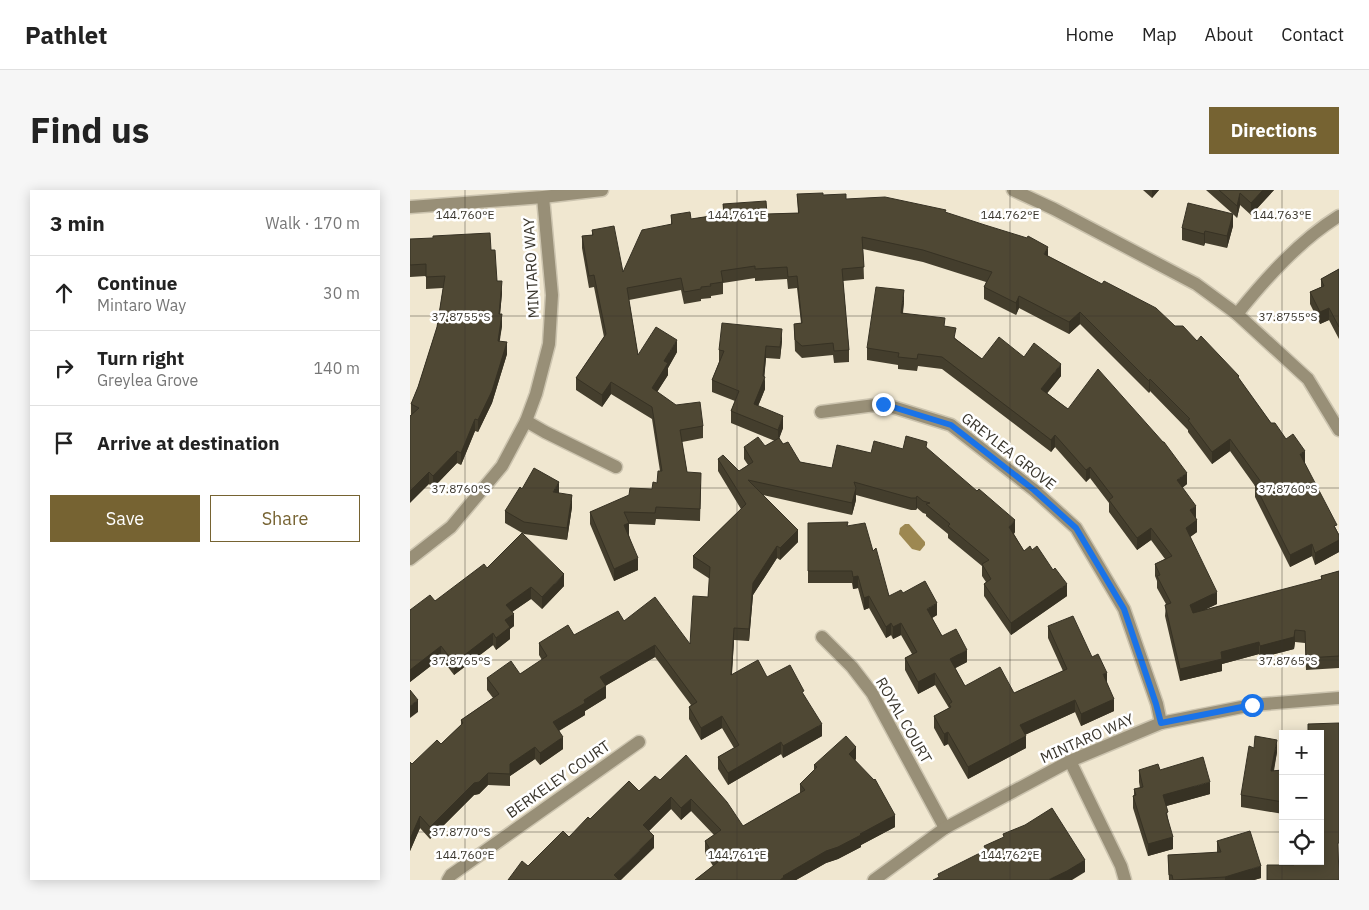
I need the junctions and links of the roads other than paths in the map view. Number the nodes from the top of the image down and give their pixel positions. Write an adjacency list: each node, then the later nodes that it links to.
1 (602, 190): 3 (street)
2 (1013, 190): 6 (street)
3 (543, 198): 4 (street); 8 (street, MINTARO WAY)
4 (410, 207)
5 (1339, 216): 6 (street)
6 (1238, 314): 9 (street)
7 (821, 412): 14 (street, GREYLEA GROVE)
8 (526, 421): 10 (street); 11 (street, MINTARO WAY)
9 (1339, 430)
10 (616, 467)
11 (410, 559)
12 (822, 637): 17 (street, ROYAL COURT)
13 (1339, 698): 14 (street, MINTARO WAY)
14 (1161, 723): 16 (street, MINTARO WAY)
15 (639, 742): 18 (street, BERKELEY COURT)
16 (1070, 761): 17 (street, MINTARO WAY); 20 (street)
17 (945, 828): 19 (street, MINTARO WAY)
18 (448, 880)
19 (874, 880)
20 (1125, 880)

